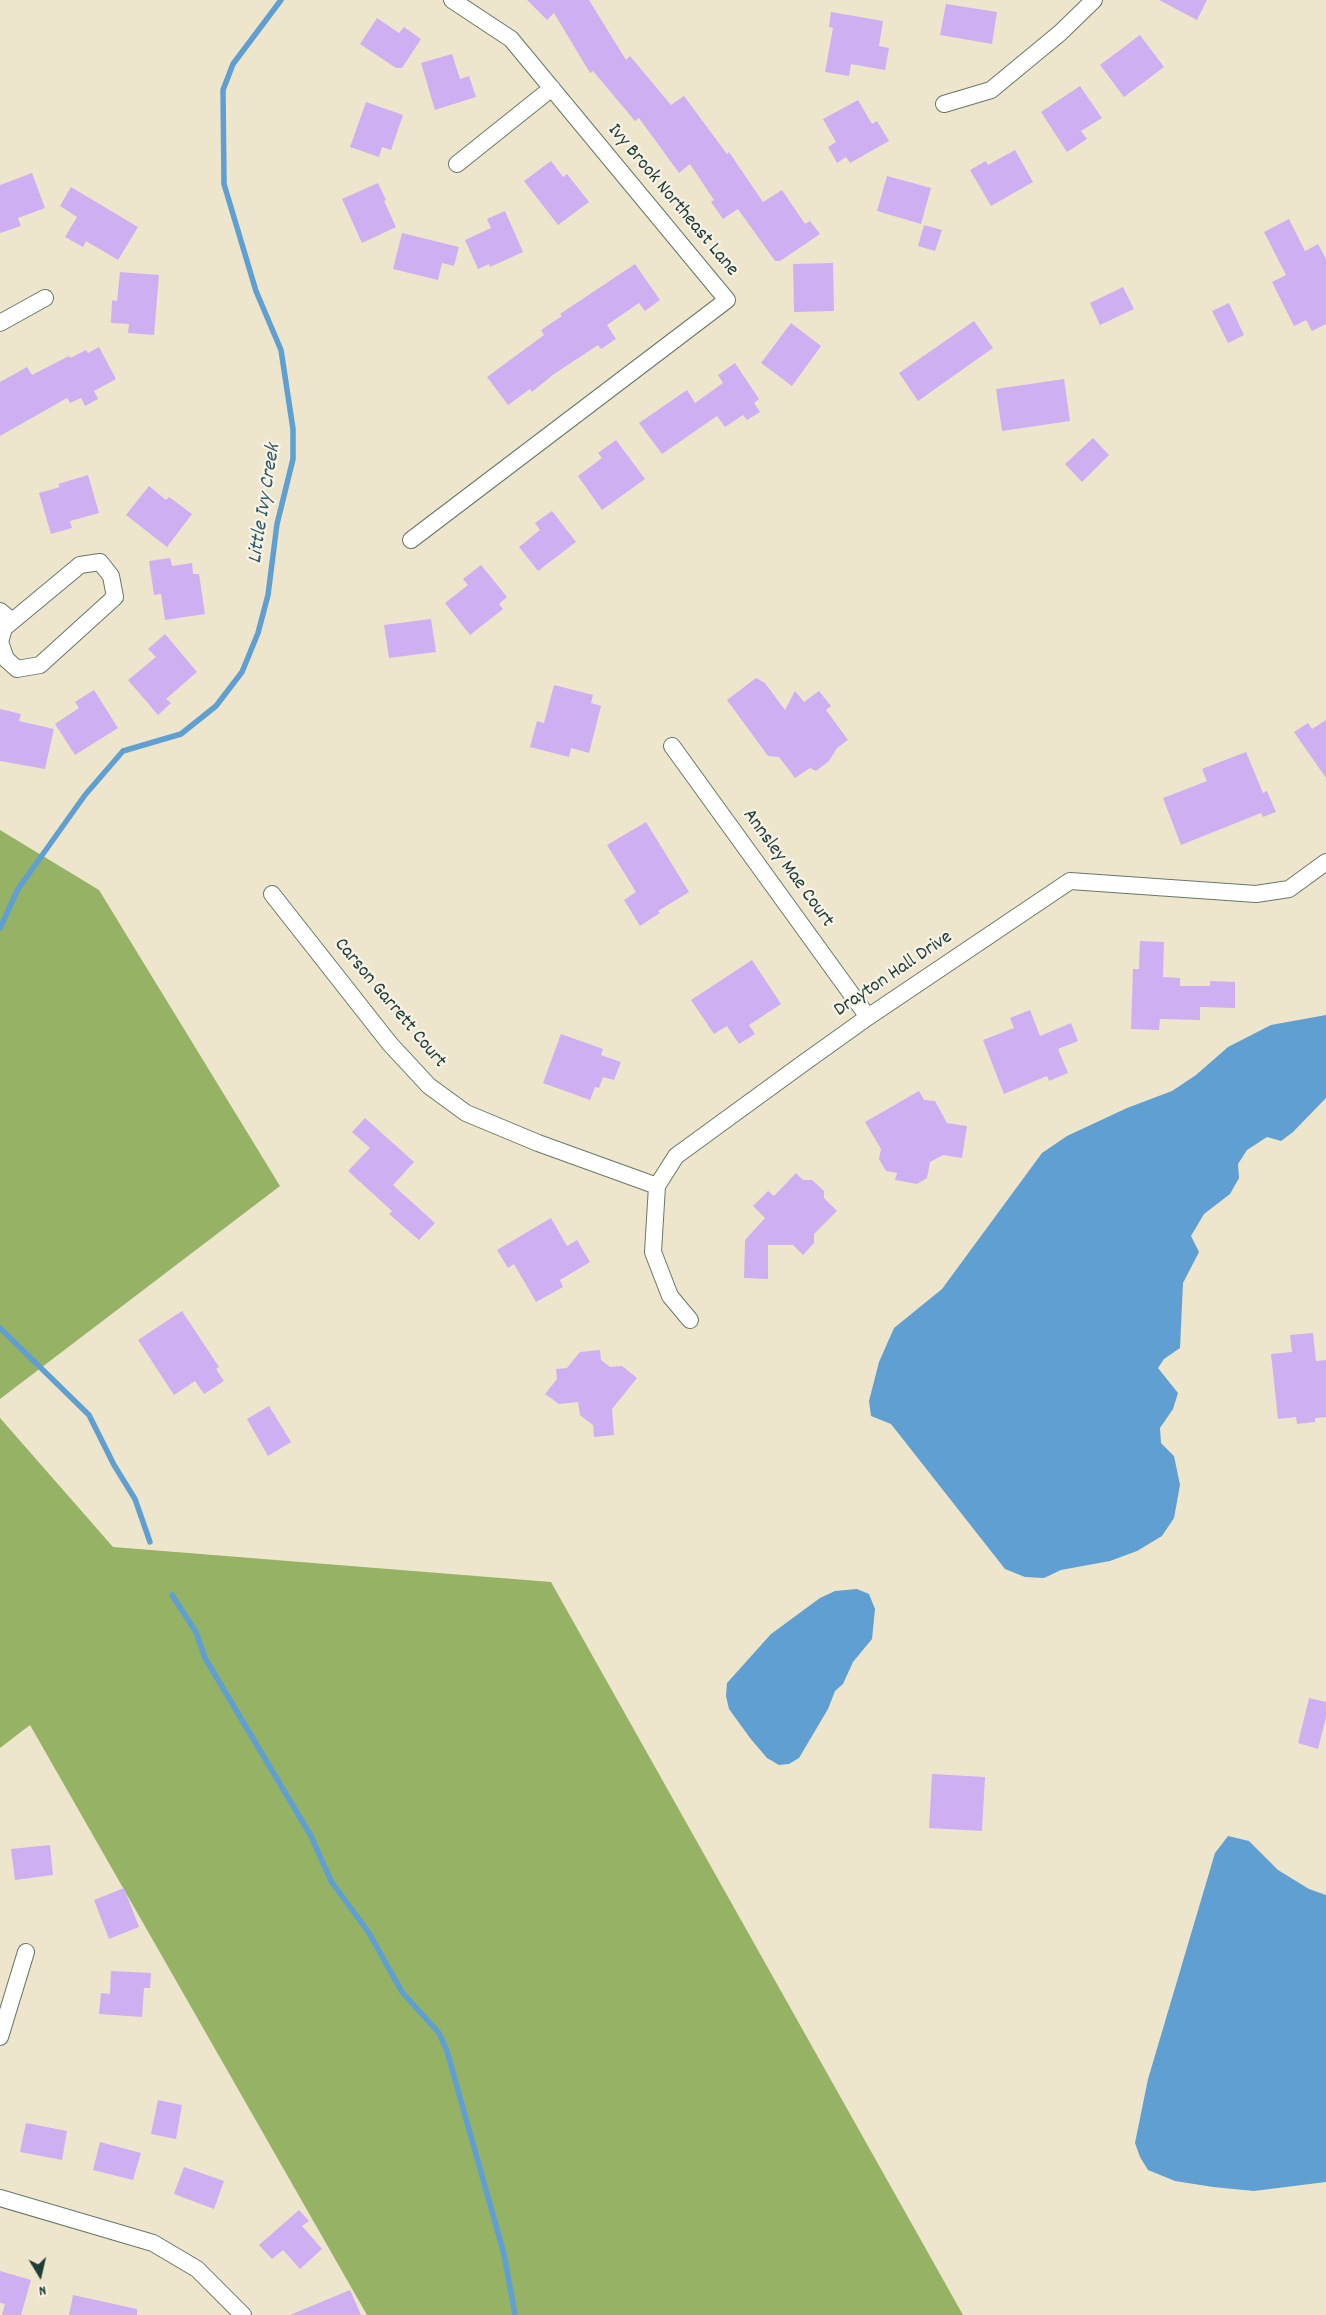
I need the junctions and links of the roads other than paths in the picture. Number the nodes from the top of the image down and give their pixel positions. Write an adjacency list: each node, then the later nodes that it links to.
1 (452, 0): 3 (street, Ivy Brook Northeast Lane)
2 (1094, 0): 4 (street)
3 (552, 88): 5 (street); 8 (street, Ivy Brook Northeast Lane)
4 (944, 104)
5 (458, 164)
6 (46, 298): 7 (street)
7 (0, 323)
8 (411, 540)
9 (6, 616): 9 (street)
10 (672, 746): 13 (street, Annsley Mae Court)
11 (1326, 862): 13 (street, Drayton Hall Drive)
12 (272, 894): 14 (street, Carson Garrett Court)
13 (868, 1017): 14 (street, Drayton Hall Drive)
14 (657, 1186): 15 (street, Drayton Hall Drive)
15 (690, 1320)
16 (26, 1952): 17 (street)
17 (0, 2037)
18 (0, 2198): 19 (street)
19 (243, 2315)

